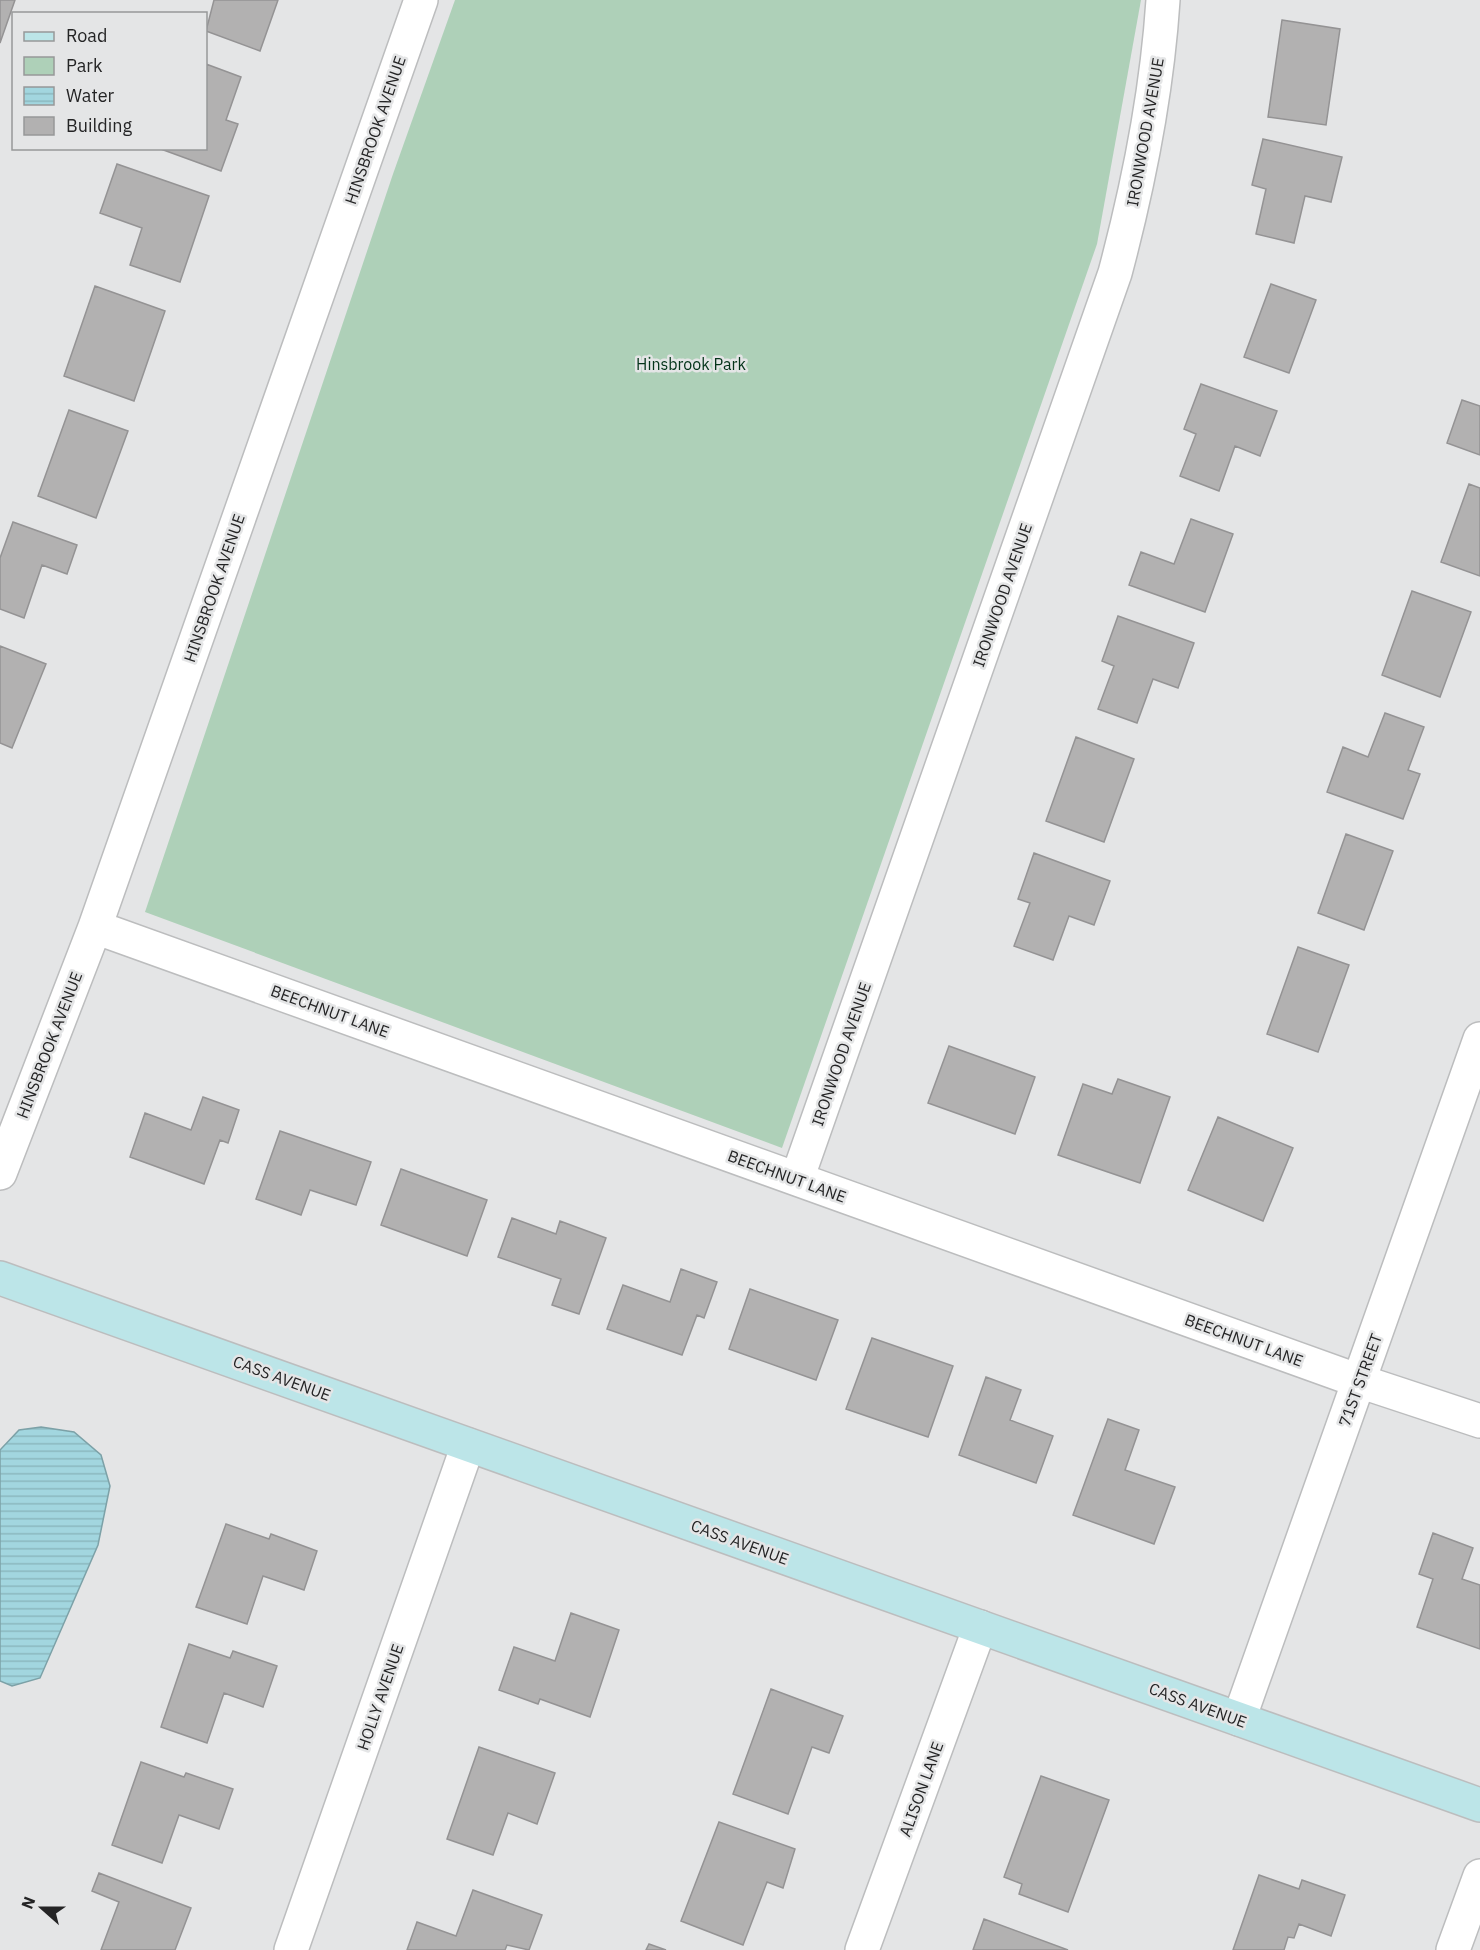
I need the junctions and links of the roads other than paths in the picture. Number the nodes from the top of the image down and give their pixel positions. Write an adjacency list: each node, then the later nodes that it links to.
1 (421, 0): 3 (street, HINSBROOK AVENUE)
2 (1163, 0): 6 (street, IRONWOOD AVENUE)
3 (95, 927): 5 (street, HINSBROOK AVENUE); 6 (street, BEECHNUT LANE)
4 (1480, 1039): 8 (street, 71ST STREET)
5 (0, 1173)
6 (797, 1179): 8 (street, BEECHNUT LANE)
7 (0, 1278): 10 (main road, CASS AVENUE)
8 (1359, 1381): 9 (street, BEECHNUT LANE); 12 (street, 71ST STREET)
9 (1480, 1421)
10 (468, 1444): 11 (main road, CASS AVENUE); 15 (street, HOLLY AVENUE)
11 (980, 1627): 12 (main road, CASS AVENUE); 16 (street, ALISON LANE)
12 (1239, 1719): 13 (main road, CASS AVENUE)
13 (1480, 1805)
14 (1480, 1876): 17 (street)
15 (291, 1950)
16 (862, 1950)
17 (1453, 1950)

